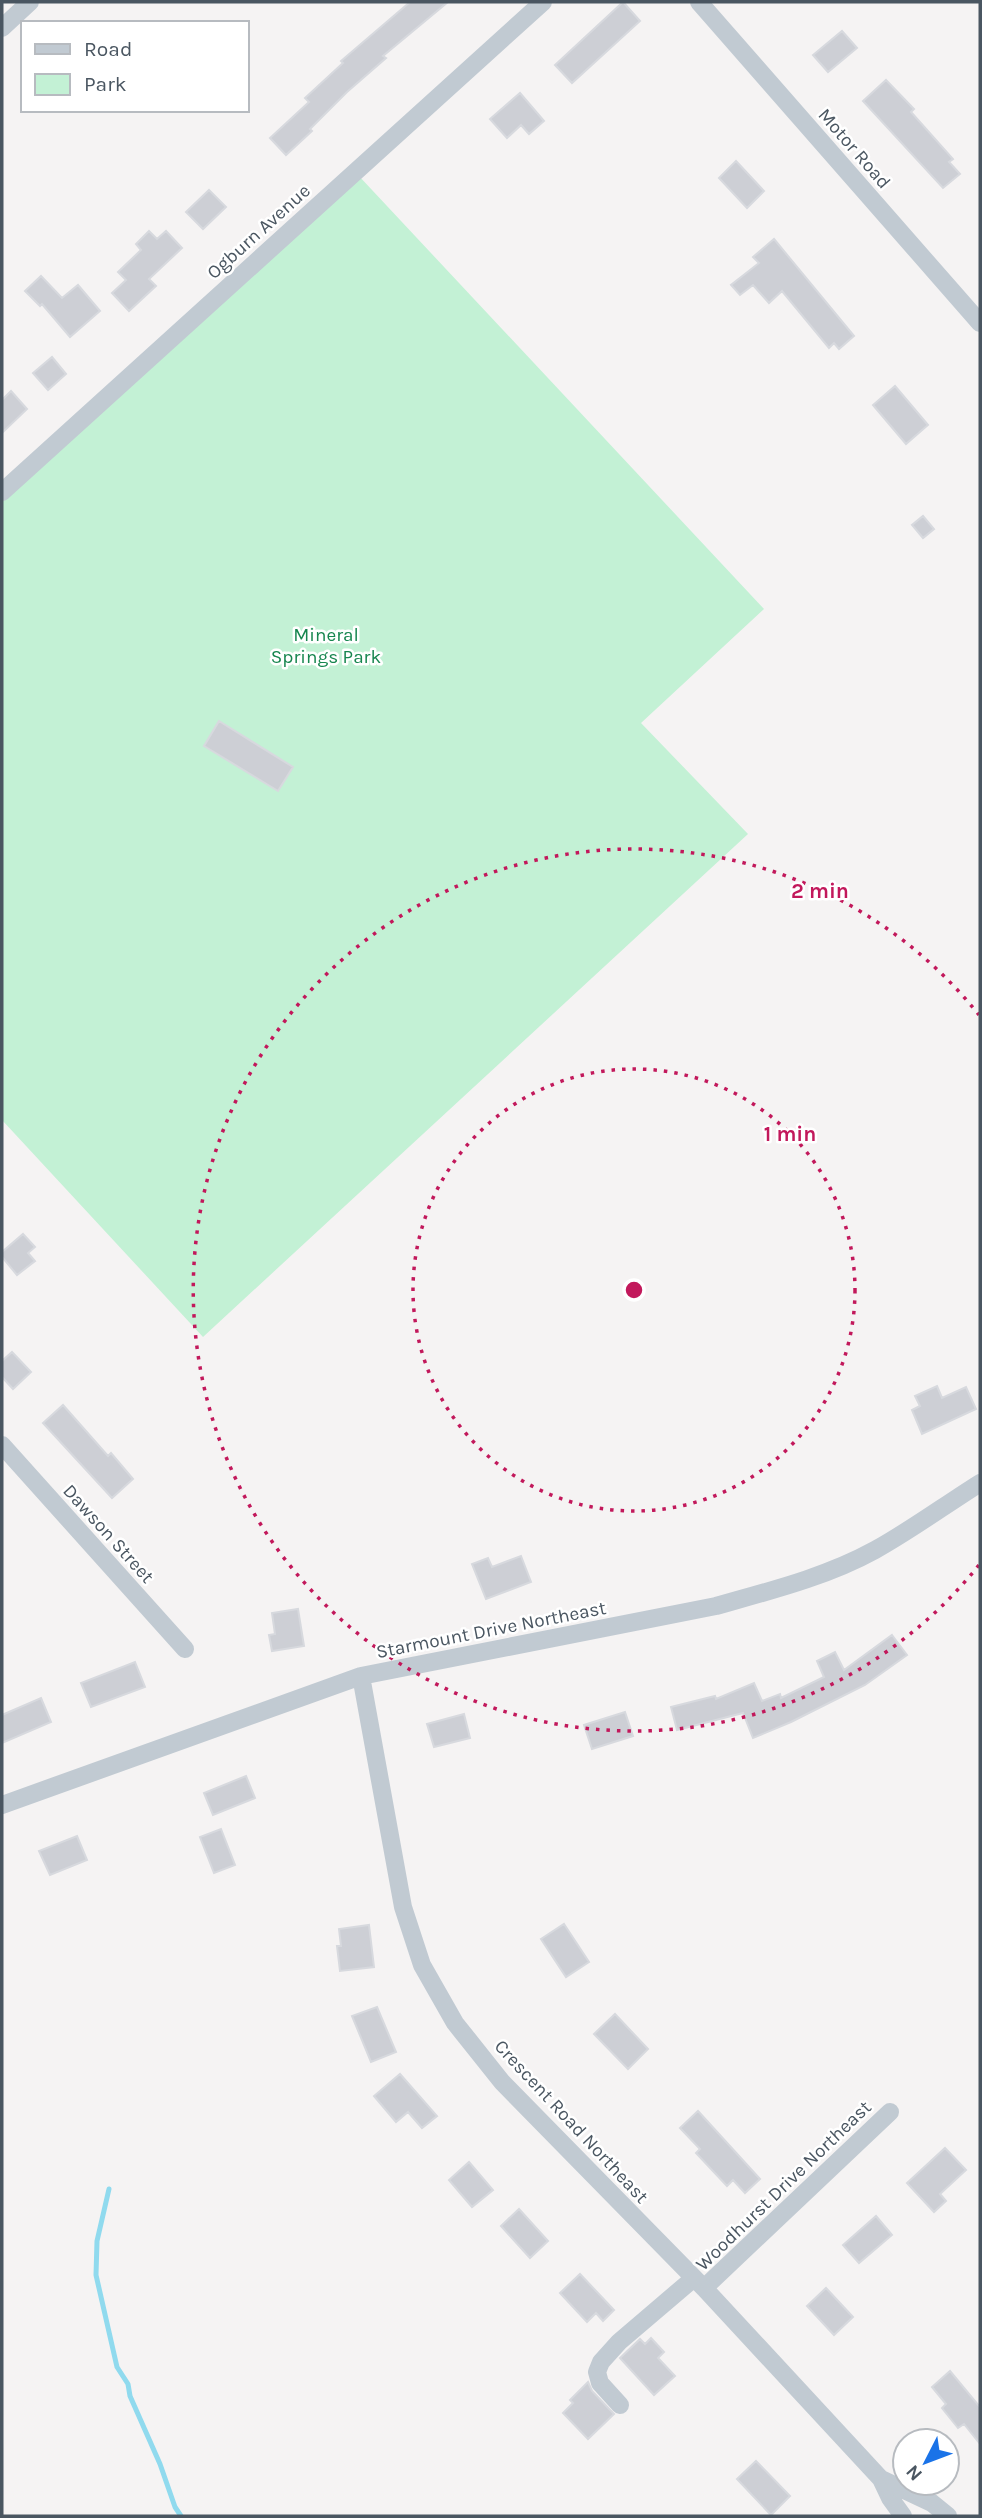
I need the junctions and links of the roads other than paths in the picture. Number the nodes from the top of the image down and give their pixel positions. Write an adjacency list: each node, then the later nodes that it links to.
1 (30, 2): 4 (street)
2 (543, 2): 6 (street, Ogburn Avenue)
3 (699, 2): 5 (street, Motor Road)
4 (2, 28)
5 (980, 323)
6 (2, 492)
7 (2, 1445): 9 (street, Dawson Street)
8 (980, 1483): 10 (street, Starmount Drive Northeast)
9 (185, 1649)
10 (361, 1676): 11 (street, Starmount Drive Northeast); 13 (street, Crescent Road Northeast)
11 (2, 1805)
12 (890, 2112): 13 (street, Woodhurst Drive Northeast)
13 (699, 2283): 14 (street, Woodhurst Drive Northeast); 15 (street, Crescent Road Northeast)
14 (620, 2405)
15 (881, 2479): 16 (street, Crescent Road Northeast); 17 (street, Crescent Road Northeast)
16 (903, 2516)
17 (948, 2516)

